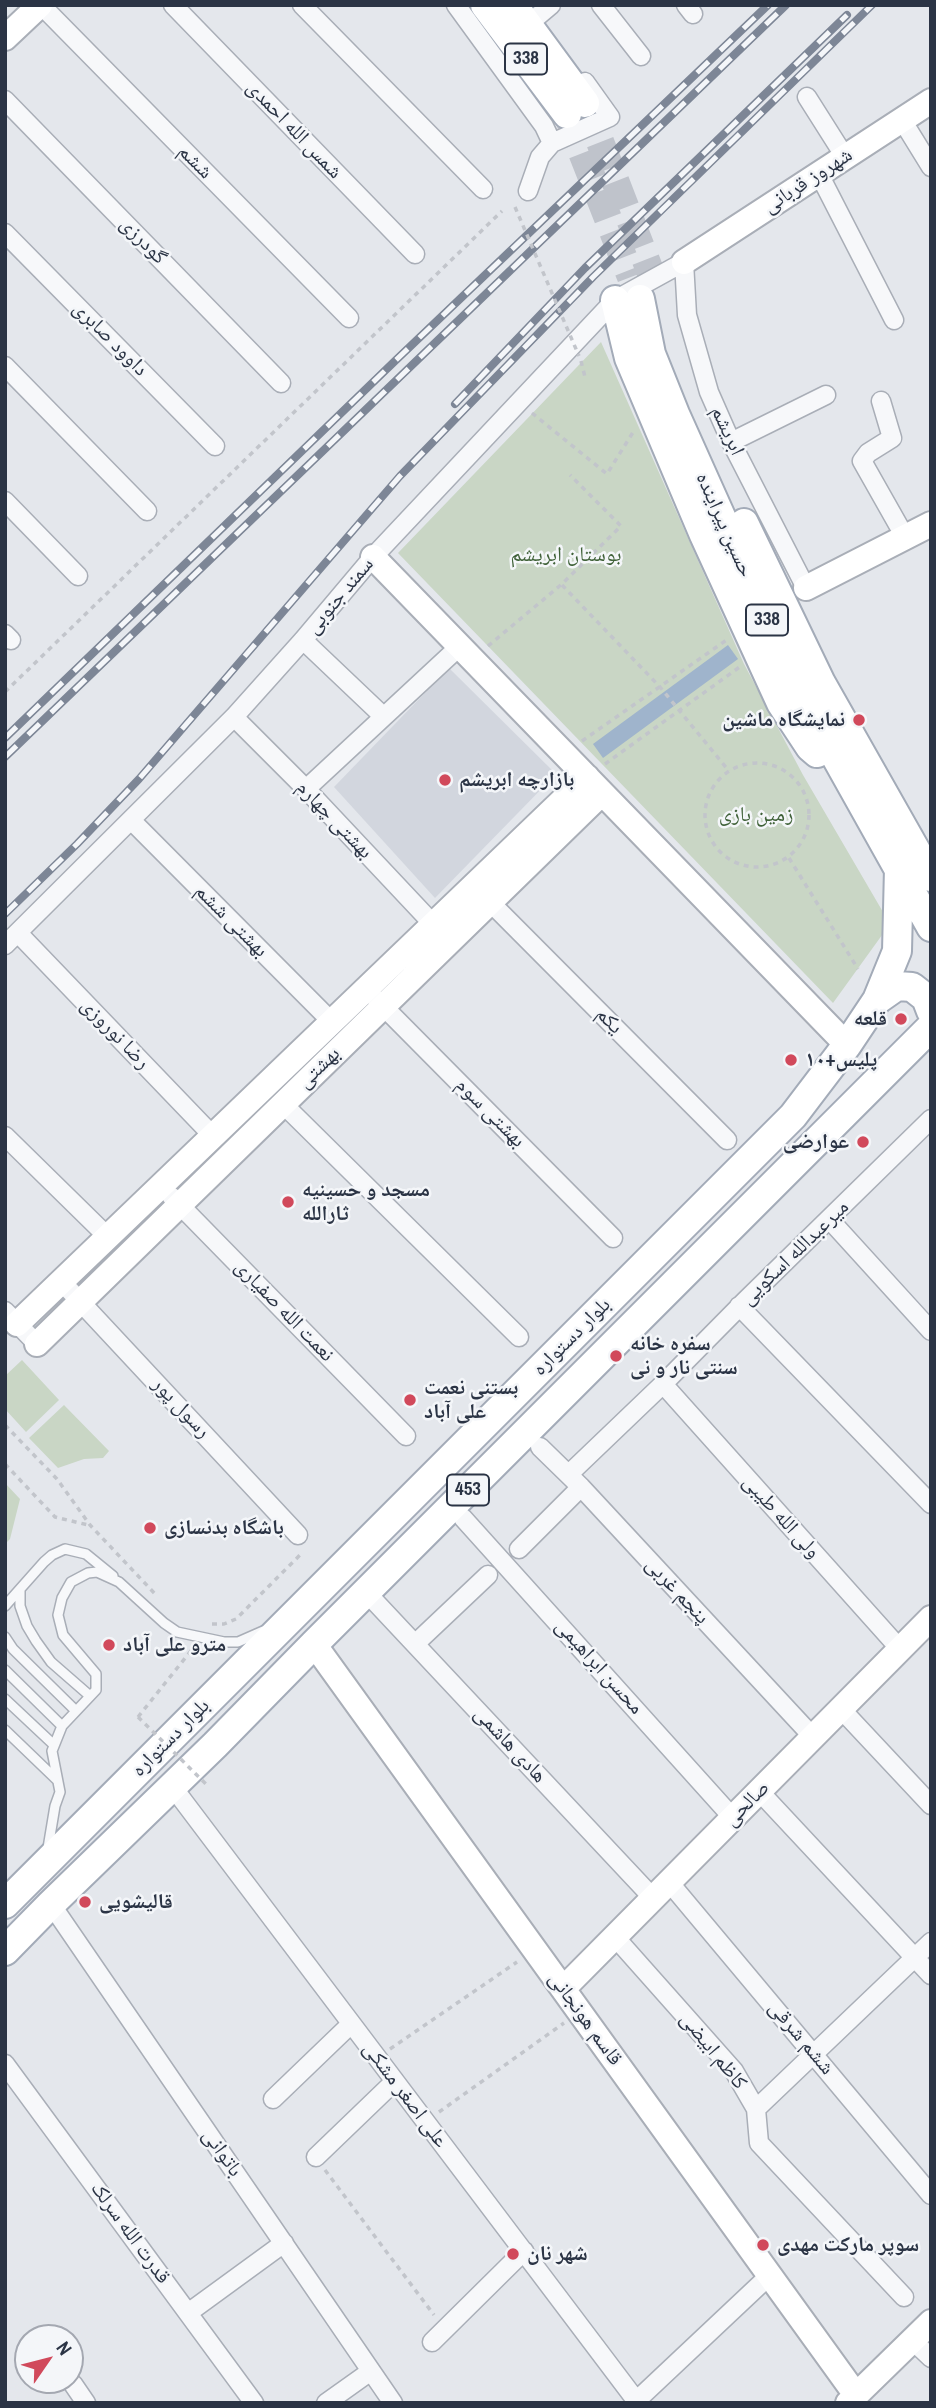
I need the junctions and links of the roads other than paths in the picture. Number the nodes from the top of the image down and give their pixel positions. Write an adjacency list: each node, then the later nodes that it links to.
1 (41, 5): 8 (street); 24 (street, ششم)
2 (173, 5): 21 (street, شمس الله احمدی)
3 (302, 5): 18 (street)
4 (456, 5): 14 (street)
5 (485, 5): 7 (main road, 338)
6 (601, 5): 9 (street)
7 (533, 8): 14 (street)
8 (5, 38)
9 (641, 56)
10 (807, 97): 15 (street)
11 (5, 100): 27 (street, گودرزی)
12 (931, 101): 13 (street, شهروز قربانی)
13 (902, 120): 15 (street, شهروز قربانی); 16 (street)
14 (552, 143): 19 (street)
15 (845, 157): 17 (street, شهروز قربانی)
16 (931, 167)
17 (819, 174): 22 (street, شهروز قربانی); 25 (street)
18 (483, 189)
19 (528, 191)
20 (5, 233): 31 (street, داوود صابری)
21 (415, 254)
22 (684, 262): 23 (street, سمند جنوبی); 30 (street, ابریشم)
23 (638, 298): 36 (street, سمند جنوبی); 46 (main road, حسین پیراینده / 338); 46 (main road, حسین پیراینده / 338)
24 (349, 318)
25 (894, 320)
26 (5, 366): 33 (street)
27 (281, 383)
28 (826, 395): 30 (street)
29 (881, 401): 35 (street)
30 (732, 442): 38 (street, ابریشم)
31 (215, 446)
32 (5, 501): 37 (street)
33 (147, 511)
34 (931, 524): 35 (street)
35 (905, 537): 38 (street)
36 (373, 557): 39 (street, سمند جنوبی); 40 (street)
37 (78, 576)
38 (806, 588)
39 (303, 640): 41 (street); 42 (street, سمند جنوبی)
40 (460, 646): 41 (street); 43 (street)
41 (383, 716): 44 (street)
42 (234, 717): 44 (street, بهشتی چهارم); 45 (street, سمند جنوبی)
43 (597, 779): 47 (street, بهشتی); 48 (street); 55 (street)
44 (306, 789): 48 (street, بهشتی چهارم)
45 (131, 820): 50 (street, سمند جنوبی); 53 (street, بهشتی ششم)
46 (920, 867): 49 (main road, حسین پیراینده / 338); 52 (main road, بلوار دستواره / 453)
47 (490, 902): 51 (street, بهشتی); 60 (street, یکم)
48 (433, 924): 51 (street)
49 (930, 924): 52 (main road)
50 (11, 939): 59 (street, رضا نوروزی)
51 (375, 997): 53 (street); 56 (street, بهشتی); 65 (street, بهشتی سوم)
52 (877, 1000): 54 (main road); 55 (main road, بلوار دستواره / 453)
53 (332, 1022): 59 (street)
54 (930, 1023): 84 (main road, بلوار دستواره / 453)
55 (847, 1045): 86 (main road, بلوار دستواره / 453)
56 (283, 1104): 62 (street, بهشتی); 71 (street)
57 (931, 1119): 63 (street, میرعبدالله اسکویی)
58 (5, 1136): 64 (street)
59 (213, 1136): 61 (street)
60 (727, 1140)
61 (160, 1186): 62 (street, نعمت الله صفیاری); 64 (street)
62 (180, 1204): 67 (street, بهشتی); 74 (street, نعمت الله صفیاری)
63 (830, 1220): 68 (street, میرعبدالله اسکویی); 70 (street)
64 (108, 1237): 66 (street)
65 (613, 1237)
66 (61, 1281): 67 (street, رسول پور); 69 (street)
67 (82, 1300): 72 (street, بهشتی); 79 (street, رسول پور)
68 (740, 1306): 73 (street, میرعبدالله اسکویی); 77 (street)
69 (11, 1318): 72 (street)
70 (931, 1331)
71 (519, 1337)
72 (37, 1344)
73 (663, 1384): 76 (street, میرعبدالله اسکویی); 91 (street, ولی الله طیبی)
74 (406, 1436)
75 (540, 1447): 76 (street, پنجم غربی)
76 (575, 1480): 80 (street, میرعبدالله اسکویی); 99 (street, پنجم غربی)
77 (931, 1504)
78 (463, 1518): 105 (street, محسن ابراهیمی)
79 (298, 1535)
80 (519, 1549)
81 (488, 1575): 90 (street)
82 (119, 1582): 83 (lane); 86 (lane); 93 (lane)
83 (20, 1588): 85 (lane); 93 (lane)
84 (366, 1592): 89 (main road, بلوار دستواره / 453); 90 (street, هادی هاشمی)
85 (5, 1606)
86 (290, 1619): 106 (main road, بلوار دستواره / 453)
87 (928, 1628): 91 (street, صالحی)
88 (5, 1637): 96 (lane)
89 (314, 1644): 102 (main road, بلوار دستواره / 453); 115 (street, قاسم هونجانی)
90 (415, 1644): 107 (street, هادی هاشمی)
91 (900, 1649): 95 (street, صالحی)
92 (5, 1670): 97 (lane)
93 (90, 1696): 96 (lane)
94 (5, 1699): 100 (lane)
95 (841, 1709): 99 (street, صالحی); 104 (street)
96 (76, 1710): 97 (lane)
97 (62, 1726): 100 (lane)
98 (5, 1730): 101 (lane)
99 (813, 1737): 103 (street, صالحی)
100 (54, 1745): 101 (lane)
101 (57, 1781): 106 (lane)
102 (172, 1786): 109 (main road, بلوار دستواره / 453); 116 (street, علی اصغر مشکی)
103 (759, 1791): 105 (street, صالحی); 113 (street)
104 (931, 1805)
105 (733, 1818): 107 (street, صالحی)
106 (41, 1868): 108 (main road, بلوار دستواره / 453)
107 (661, 1890): 110 (street, صالحی); 117 (street, ششم شرقی)
108 (5, 1904)
109 (51, 1904): 112 (main road, بلوار دستواره / 453); 124 (street, باتوانی)
110 (615, 1937): 115 (street, صالحی); 121 (street, کاظم ابیضی)
111 (931, 1942): 113 (street)
112 (5, 1951)
113 (915, 1957): 114 (street); 117 (street)
114 (931, 1975)
115 (563, 1989): 126 (street, قاسم هونجانی)
116 (351, 2024): 119 (street, علی اصغر مشکی); 120 (street)
117 (814, 2053): 121 (street); 123 (street, ششم شرقی)
118 (5, 2064): 128 (street, قدرت الله سرلک)
119 (395, 2081): 122 (street); 125 (street, علی اصغر مشکی)
120 (273, 2099)
121 (756, 2109): 127 (street, کاظم ابیضی)
122 (316, 2157)
123 (931, 2195)
124 (284, 2243): 128 (street); 133 (street, باتوانی)
125 (524, 2251): 130 (street); 135 (street, علی اصغر مشکی)
126 (769, 2274): 134 (street, قاسم هونجانی); 135 (street)
127 (904, 2297)
128 (188, 2313): 136 (street, قدرت الله سرلک)
129 (931, 2322): 131 (street)
130 (438, 2336)
131 (912, 2340): 132 (street); 134 (street)
132 (931, 2358)
133 (371, 2371): 137 (street); 138 (street, باتوانی)
134 (856, 2400)
135 (636, 2402)
136 (254, 2403)
137 (326, 2403)
138 (393, 2403)

